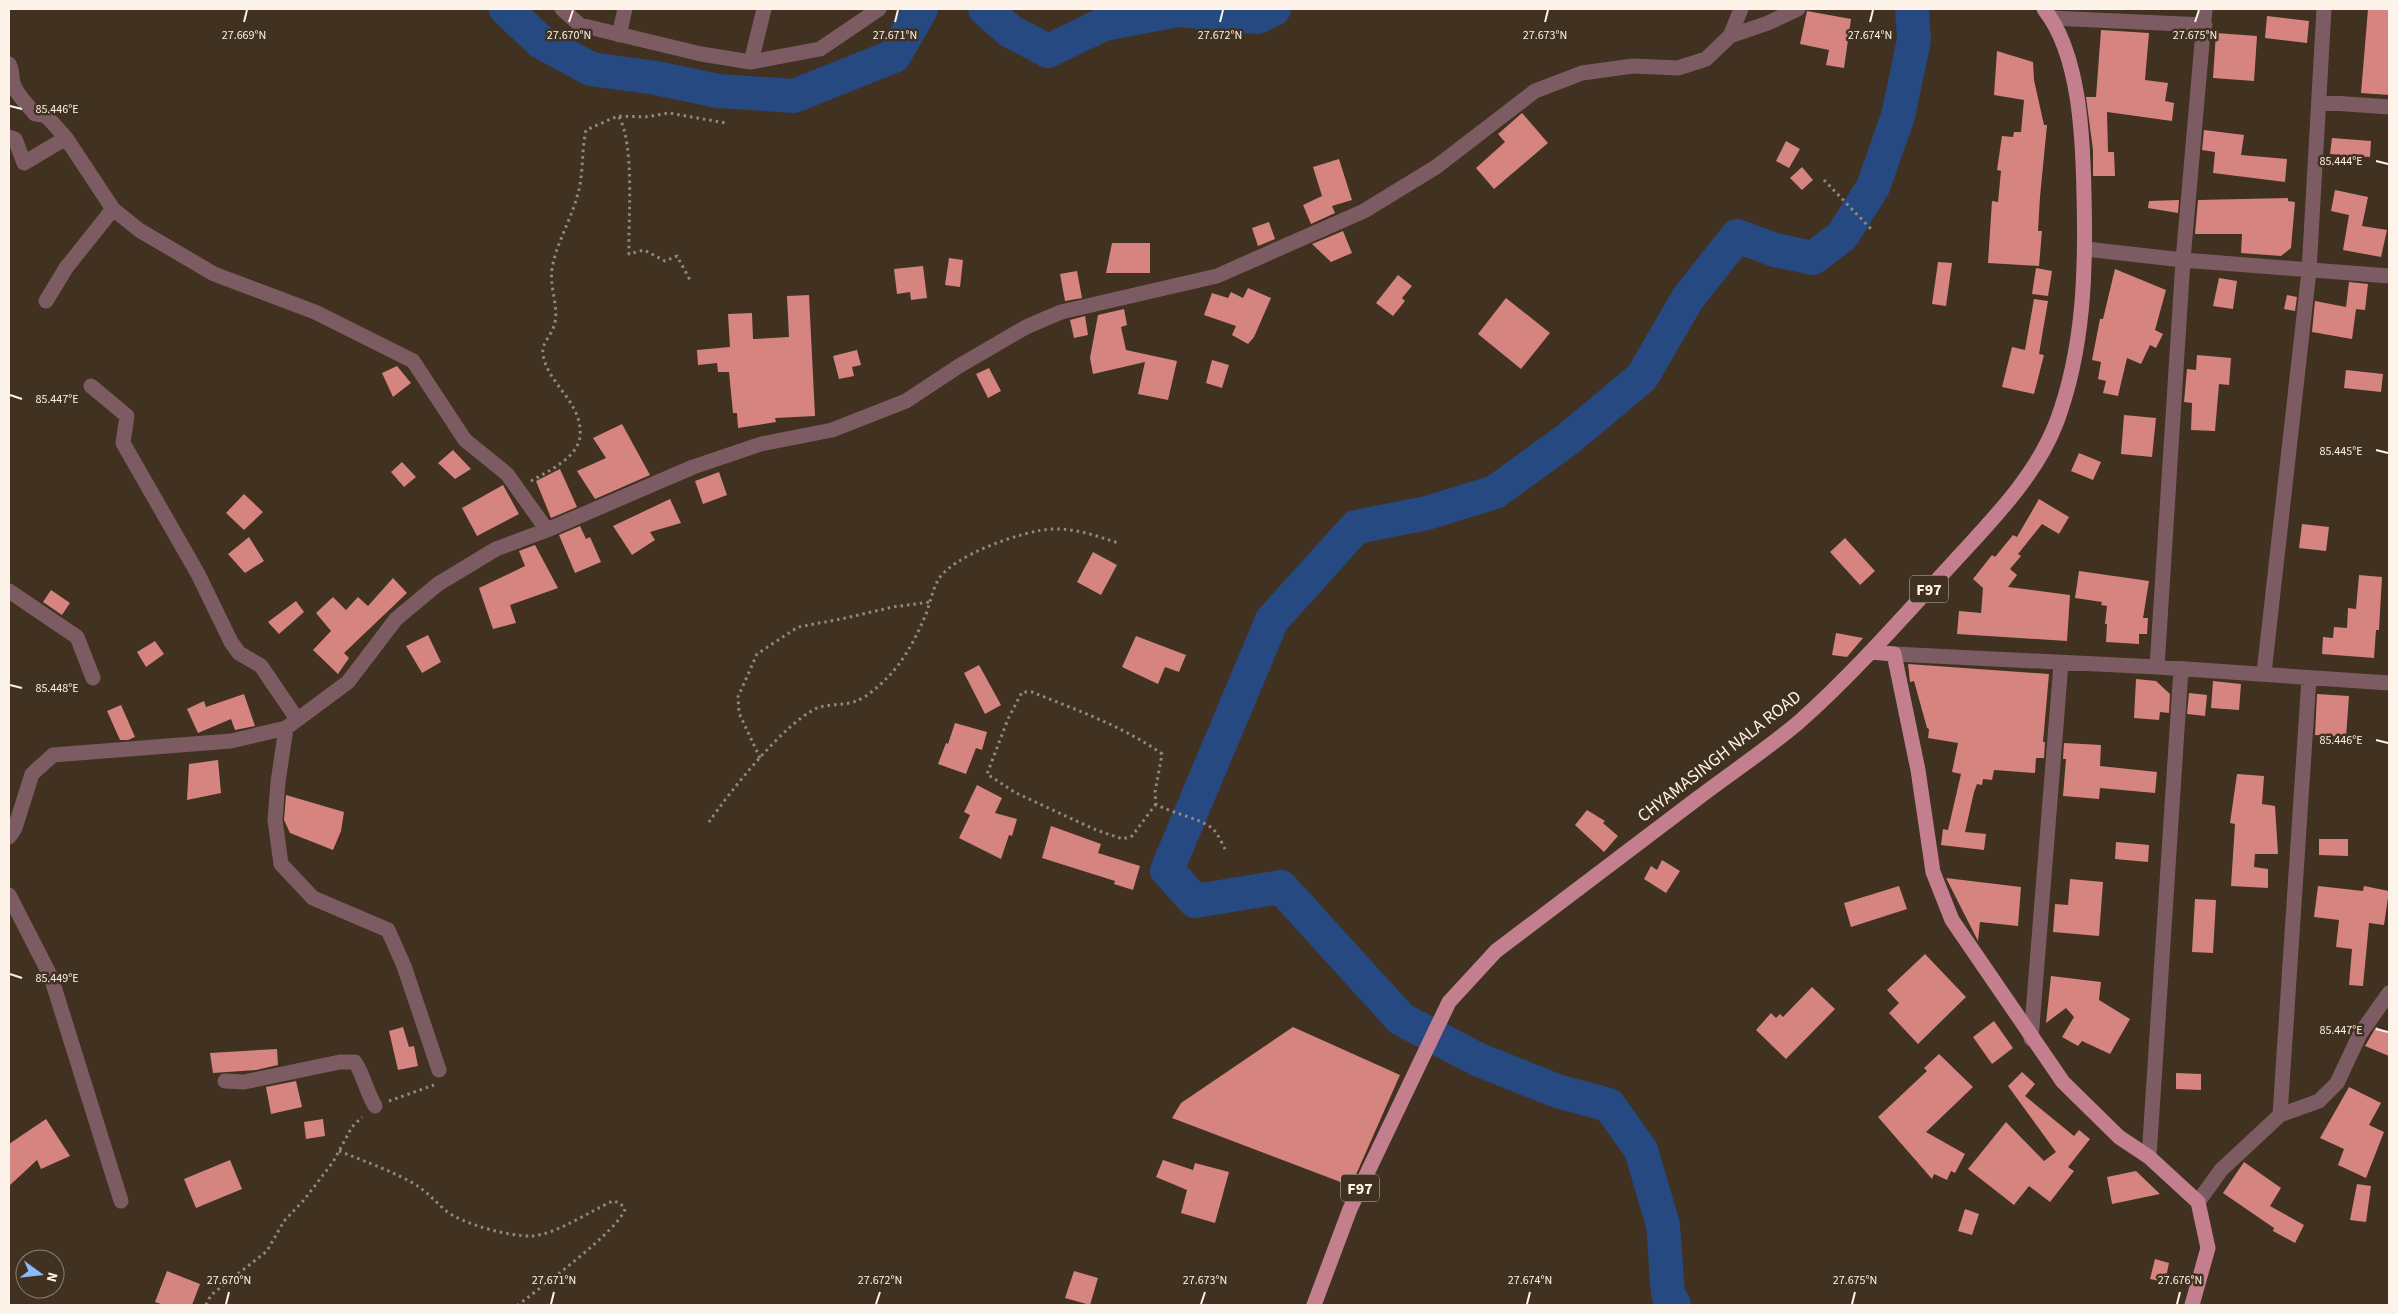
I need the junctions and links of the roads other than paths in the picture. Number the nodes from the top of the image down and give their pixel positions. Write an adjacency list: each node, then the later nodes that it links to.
1 (562, 9): 11 (street)
2 (625, 9): 11 (street)
3 (764, 9): 13 (street)
4 (879, 9): 13 (street)
5 (1741, 9): 12 (street)
6 (1798, 9): 12 (street)
7 (2205, 9): 10 (street)
8 (2324, 9): 15 (street)
9 (2047, 13): 10 (street); 20 (main road, CHYAMASINGH NALA ROAD / F97)
10 (2205, 25): 21 (street)
11 (619, 35): 13 (street)
12 (1730, 36): 26 (street)
13 (751, 62)
14 (9, 64): 18 (street)
15 (2319, 102): 16 (street); 22 (street)
16 (2389, 107)
17 (9, 137): 18 (street)
18 (66, 138): 19 (street)
19 (113, 209): 24 (street); 26 (street)
20 (2086, 249): 21 (street); 28 (main road, CHYAMASINGH NALA ROAD / F97)
21 (2183, 260): 22 (street); 31 (street)
22 (2309, 271): 23 (street); 33 (street)
23 (2389, 276)
24 (46, 301)
25 (92, 386): 37 (street)
26 (547, 530): 37 (street)
27 (9, 591): 34 (street)
28 (1872, 652): 29 (main road); 49 (main road, CHYAMASINGH NALA ROAD / F97)
29 (1894, 654): 30 (street); 41 (main road)
30 (2062, 663): 31 (street); 41 (street)
31 (2157, 667): 32 (street)
32 (2181, 669): 33 (street); 46 (street)
33 (2264, 673): 35 (street)
34 (93, 678)
35 (2309, 678): 36 (street); 45 (street)
36 (2389, 683)
37 (291, 724): 38 (street); 42 (street)
38 (9, 837)
39 (9, 895): 47 (street)
40 (2389, 993): 45 (street)
41 (2031, 1039): 46 (main road)
42 (439, 1070)
43 (225, 1081): 44 (street)
44 (375, 1106)
45 (2280, 1115): 48 (street)
46 (2150, 1157): 48 (main road)
47 (122, 1201)
48 (2198, 1202): 50 (main road)
49 (1314, 1305)
50 (2192, 1305)

